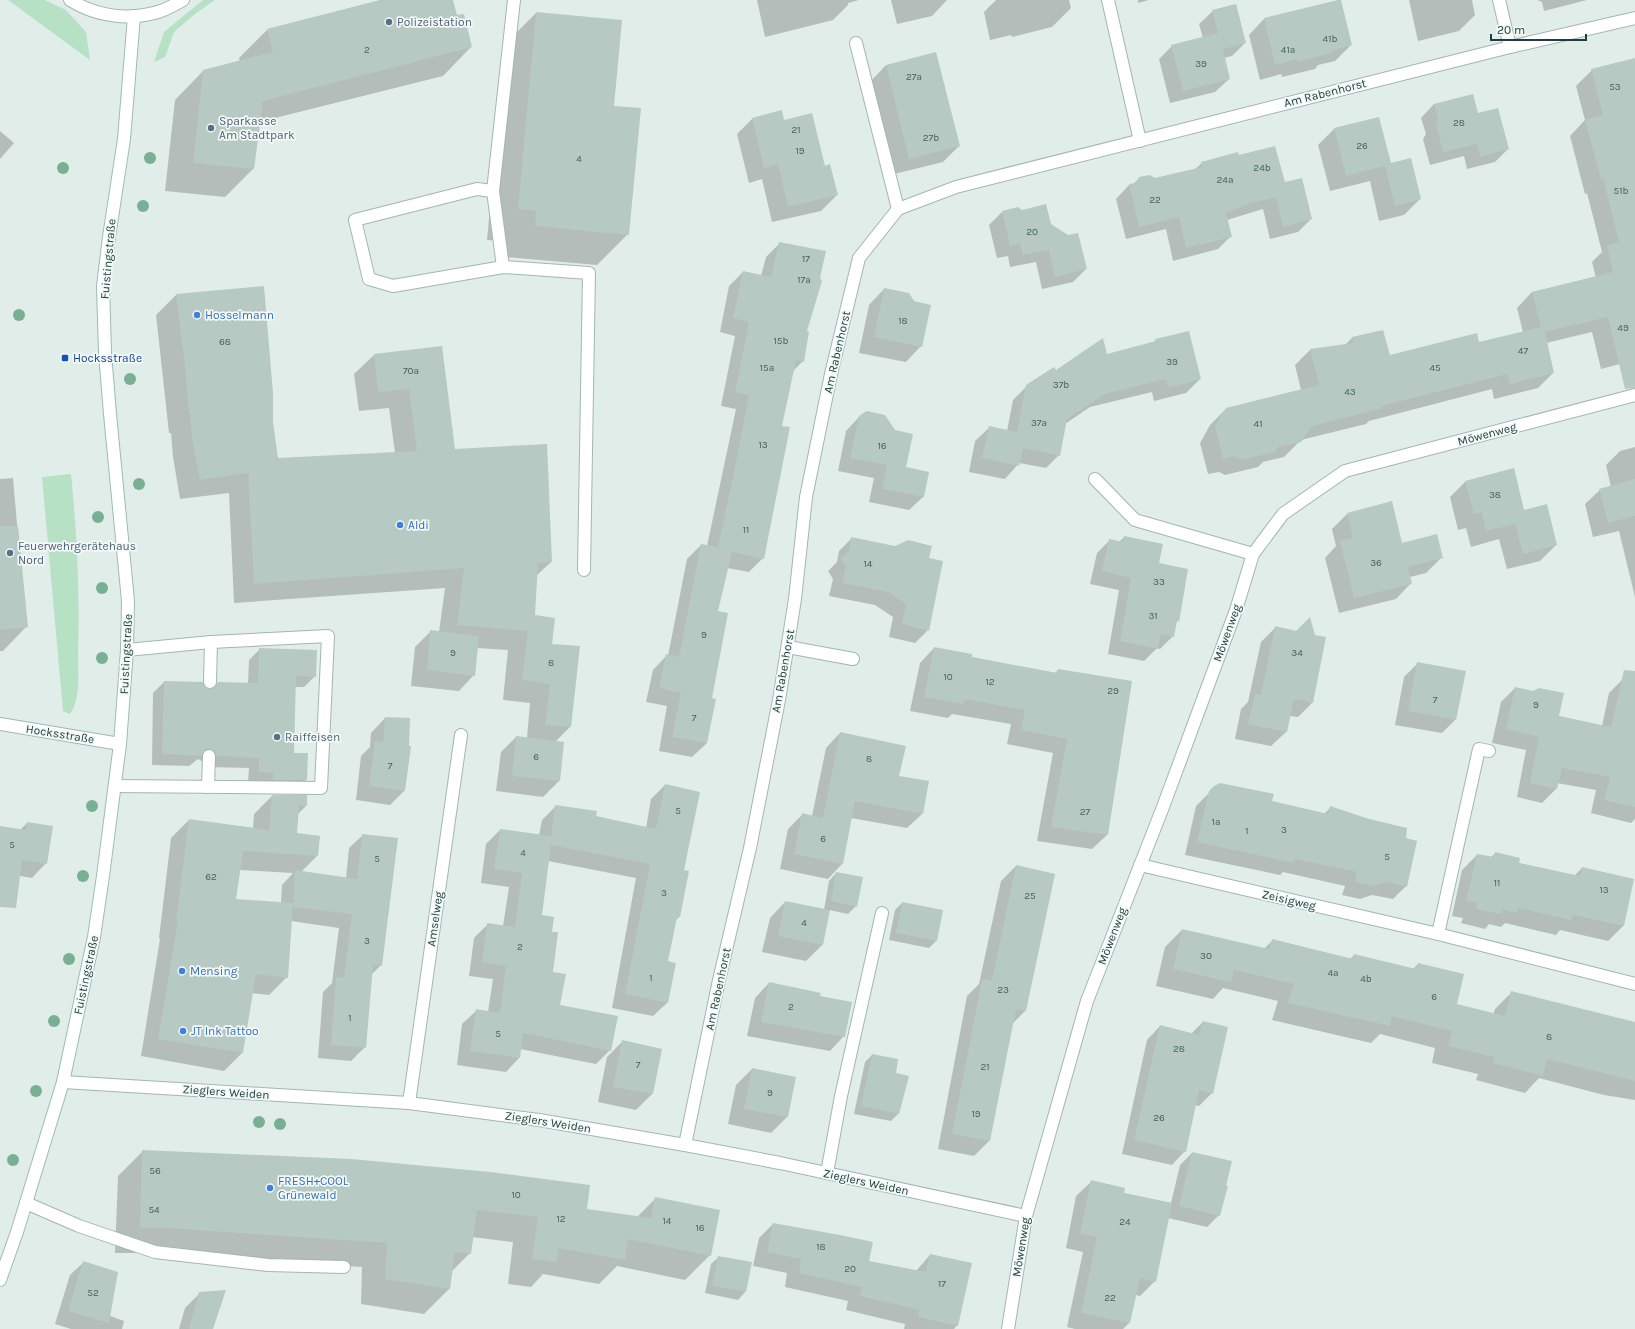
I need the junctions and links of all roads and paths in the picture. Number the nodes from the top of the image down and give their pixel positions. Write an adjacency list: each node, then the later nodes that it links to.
1 (70, 0): 6 (street)
2 (184, 0): 6 (street)
3 (514, 0): 11 (street)
4 (1108, 0): 10 (street)
5 (1499, 0): 9 (street)
6 (134, 16): 20 (street, Fuistingstraße)
7 (1635, 18): 9 (street, Am Rabenhorst)
8 (856, 42): 12 (street)
9 (1510, 47): 10 (street, Am Rabenhorst)
10 (1140, 141): 12 (street, Am Rabenhorst)
11 (493, 191): 13 (street); 13 (street)
12 (898, 209): 19 (street, Am Rabenhorst)
13 (503, 267): 17 (street)
14 (1635, 395): 16 (street, Möwenweg)
15 (1095, 479): 16 (street)
16 (1253, 554): 30 (street, Möwenweg)
17 (584, 570)
18 (211, 642): 20 (street); 22 (street); 29 (street)
19 (788, 647): 21 (street); 36 (street, Am Rabenhorst)
20 (127, 650): 25 (street, Fuistingstraße)
21 (853, 659)
22 (210, 682)
23 (0, 724): 25 (street, Hocksstraße)
24 (461, 735): 35 (street, Amselweg)
25 (120, 744): 28 (street, Fuistingstraße)
26 (1489, 751): 32 (street)
27 (209, 756): 29 (street)
28 (115, 786): 29 (street); 34 (street, Fuistingstraße)
29 (208, 786)
30 (1140, 865): 32 (street, Zeisigweg); 39 (street, Möwenweg)
31 (882, 913): 37 (street)
32 (1438, 934): 33 (street, Zeisigweg)
33 (1635, 984)
34 (63, 1082): 35 (street, Zieglers Weiden); 38 (street, Fuistingstraße)
35 (409, 1103): 36 (street, Zieglers Weiden)
36 (685, 1145): 37 (street, Zieglers Weiden)
37 (827, 1173): 39 (street, Zieglers Weiden)
38 (26, 1203): 40 (street); 41 (street, Fuistingstraße)
39 (1026, 1216): 42 (street, Möwenweg)
40 (344, 1267)
41 (0, 1280)
42 (1008, 1329)

